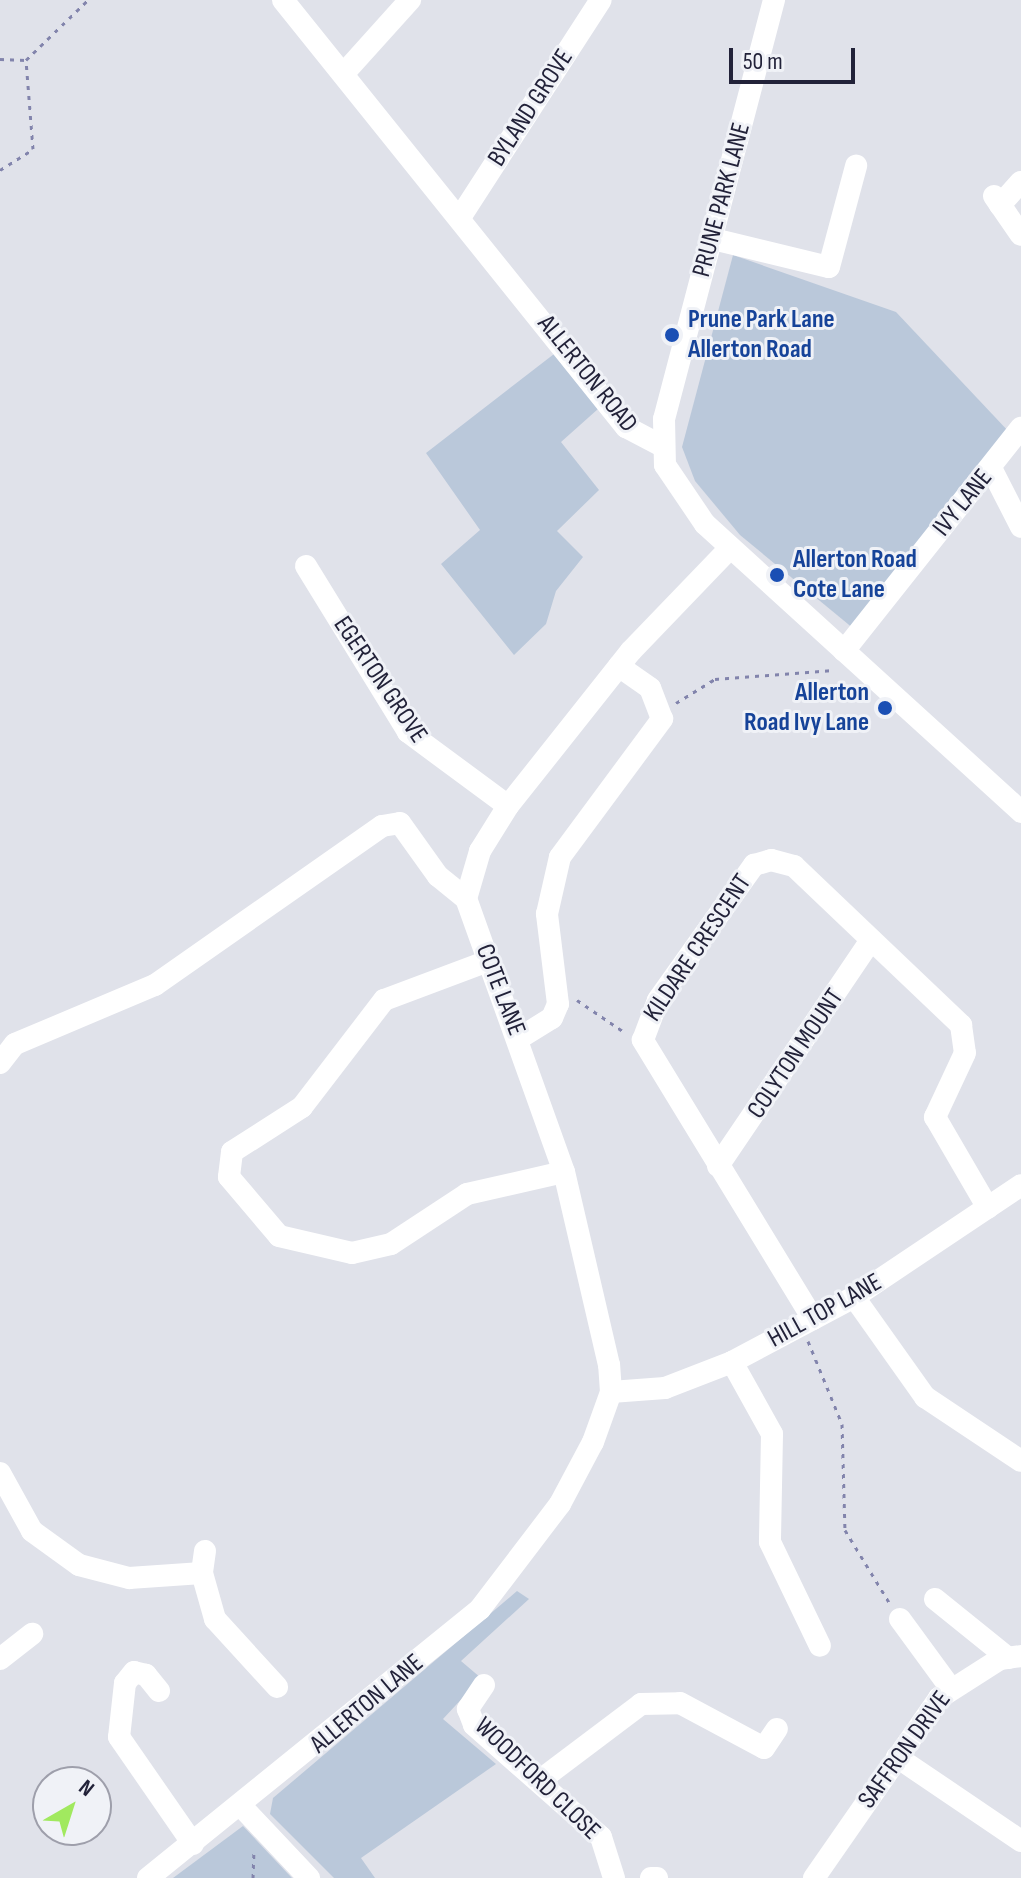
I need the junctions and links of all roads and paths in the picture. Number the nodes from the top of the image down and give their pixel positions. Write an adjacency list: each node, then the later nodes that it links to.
1 (88, 0): 7 (path)
2 (283, 0): 8 (street, ALLERTON ROAD)
3 (410, 0): 8 (street)
4 (601, 0): 12 (street, BYLAND GROVE)
5 (774, 0): 14 (street, PRUNE PARK LANE)
6 (0, 59): 7 (path)
7 (26, 60): 10 (path)
8 (346, 71): 12 (street, ALLERTON ROAD)
9 (856, 166): 14 (street)
10 (0, 170)
11 (1021, 182): 13 (street)
12 (461, 216): 16 (street, ALLERTON ROAD)
13 (1021, 235)
14 (713, 239): 16 (street, PRUNE PARK LANE)
15 (1021, 428): 17 (street, IVY LANE)
16 (662, 446): 19 (street, ALLERTON ROAD)
17 (991, 468): 18 (street); 21 (street, IVY LANE)
18 (1021, 527)
19 (730, 548): 21 (street, ALLERTON ROAD); 22 (street)
20 (306, 566): 25 (street, EGERTON GROVE)
21 (844, 651): 23 (street, ALLERTON ROAD)
22 (619, 666): 24 (street); 25 (street)
23 (862, 667): 24 (path); 26 (street, ALLERTON ROAD)
24 (663, 711): 30 (street)
25 (508, 806): 27 (street)
26 (1021, 812)
27 (466, 899): 29 (street, COTE LANE); 33 (street)
28 (871, 940): 32 (street, KILDARE CRESCENT); 34 (street, COLYTON MOUNT); 37 (street, KILDARE CRESCENT)
29 (488, 961): 31 (street, COTE LANE); 35 (street)
30 (555, 984): 31 (street); 32 (path)
31 (518, 1039): 35 (street, COTE LANE)
32 (644, 1046): 34 (street, KILDARE CRESCENT)
33 (0, 1063)
34 (718, 1166): 39 (street, KILDARE CRESCENT)
35 (564, 1172): 41 (street, COTE LANE)
36 (1021, 1185): 37 (street, HILL TOP LANE)
37 (988, 1208): 38 (street, HILL TOP LANE)
38 (854, 1297): 39 (street, HILL TOP LANE); 42 (street)
39 (807, 1322): 40 (street, HILL TOP LANE); 45 (path)
40 (732, 1362): 41 (street, HILL TOP LANE); 47 (street)
41 (611, 1392): 57 (street, ALLERTON LANE)
42 (1021, 1461)
43 (0, 1473): 52 (street)
44 (935, 1599): 49 (street)
45 (900, 1619): 51 (street)
46 (32, 1634): 48 (street)
47 (820, 1646)
48 (2, 1655)
49 (1014, 1657): 51 (street, SAFFRON DRIVE)
50 (484, 1685): 56 (street, WOODFORD CLOSE)
51 (949, 1686): 55 (street, SAFFRON DRIVE)
52 (277, 1687)
53 (159, 1691): 59 (street)
54 (777, 1729): 56 (street)
55 (897, 1757): 58 (street); 65 (street, SAFFRON DRIVE)
56 (539, 1781): 62 (street, WOODFORD CLOSE)
57 (242, 1807): 59 (street, ALLERTON LANE); 61 (street)
58 (1021, 1841)
59 (193, 1844): 60 (street, ALLERTON LANE)
60 (148, 1878)
61 (309, 1878)
62 (614, 1878)
63 (651, 1878): 64 (street)
64 (657, 1878)
65 (814, 1878)

